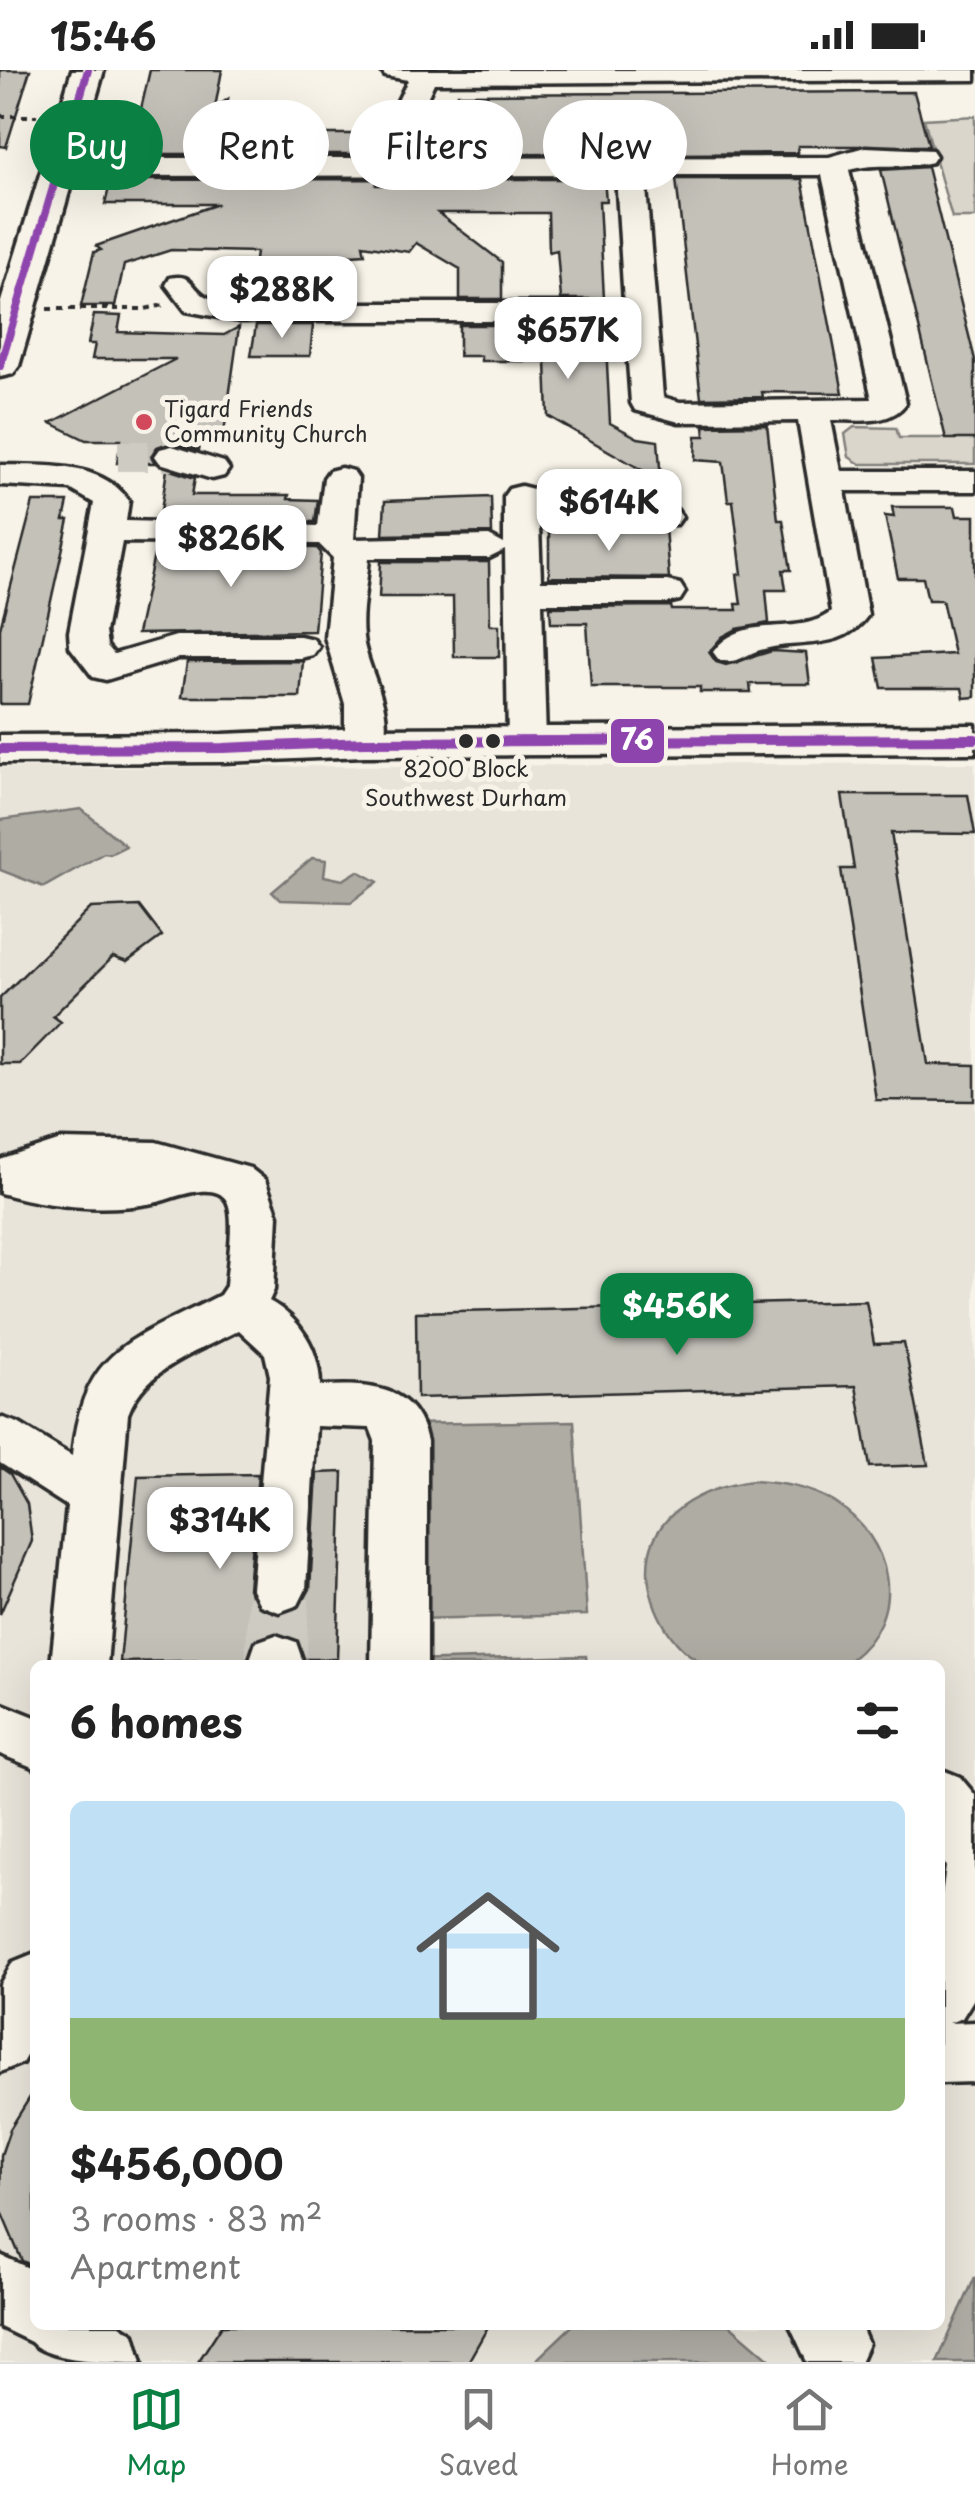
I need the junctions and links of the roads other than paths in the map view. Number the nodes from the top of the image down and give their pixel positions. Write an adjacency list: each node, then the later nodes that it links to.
1 (88, 70): 7 (main road)
2 (394, 70): 6 (street)
3 (662, 72): 4 (street); 6 (street)
4 (875, 72): 5 (street)
5 (975, 72)
6 (424, 75): 8 (street)
7 (79, 100)
8 (413, 100)
9 (922, 156): 12 (street)
10 (349, 166): 13 (street)
11 (687, 166): 12 (street)
12 (830, 166): 19 (street)
13 (163, 167)
14 (53, 190): 18 (main road)
15 (632, 190): 17 (street)
16 (184, 292): 17 (street)
17 (641, 312): 19 (street)
18 (2, 354)
19 (813, 410): 25 (street)
20 (112, 456): 27 (street)
21 (172, 456): 22 (street)
22 (212, 469)
23 (0, 475): 27 (street)
24 (341, 478): 32 (street)
25 (826, 481): 26 (street); 36 (street)
26 (975, 481)
27 (88, 482): 29 (street)
28 (665, 516): 33 (street)
29 (107, 531): 30 (street); 35 (street)
30 (313, 535)
31 (488, 547): 32 (street)
32 (349, 552): 39 (street)
33 (524, 592): 34 (street); 38 (street)
34 (667, 592)
35 (300, 647)
36 (732, 652)
37 (975, 740): 38 (main road)
38 (528, 741): 39 (main road)
39 (364, 742): 40 (main road)
40 (0, 748)
41 (1, 1177): 42 (street)
42 (237, 1308): 43 (street); 45 (street)
43 (294, 1407): 46 (street); 48 (street)
44 (0, 1437): 45 (street)
45 (95, 1498): 47 (street)
46 (279, 1589)
47 (79, 1660)
48 (399, 1660)
49 (0, 1728): 50 (street)
50 (30, 1741)
51 (945, 1801): 52 (street)
52 (975, 1867): 53 (street)
53 (945, 1988)
54 (30, 1991): 55 (street)
55 (0, 2042)
56 (975, 2052): 57 (street)
57 (945, 2053)
58 (0, 2288): 59 (street)
59 (30, 2307)

